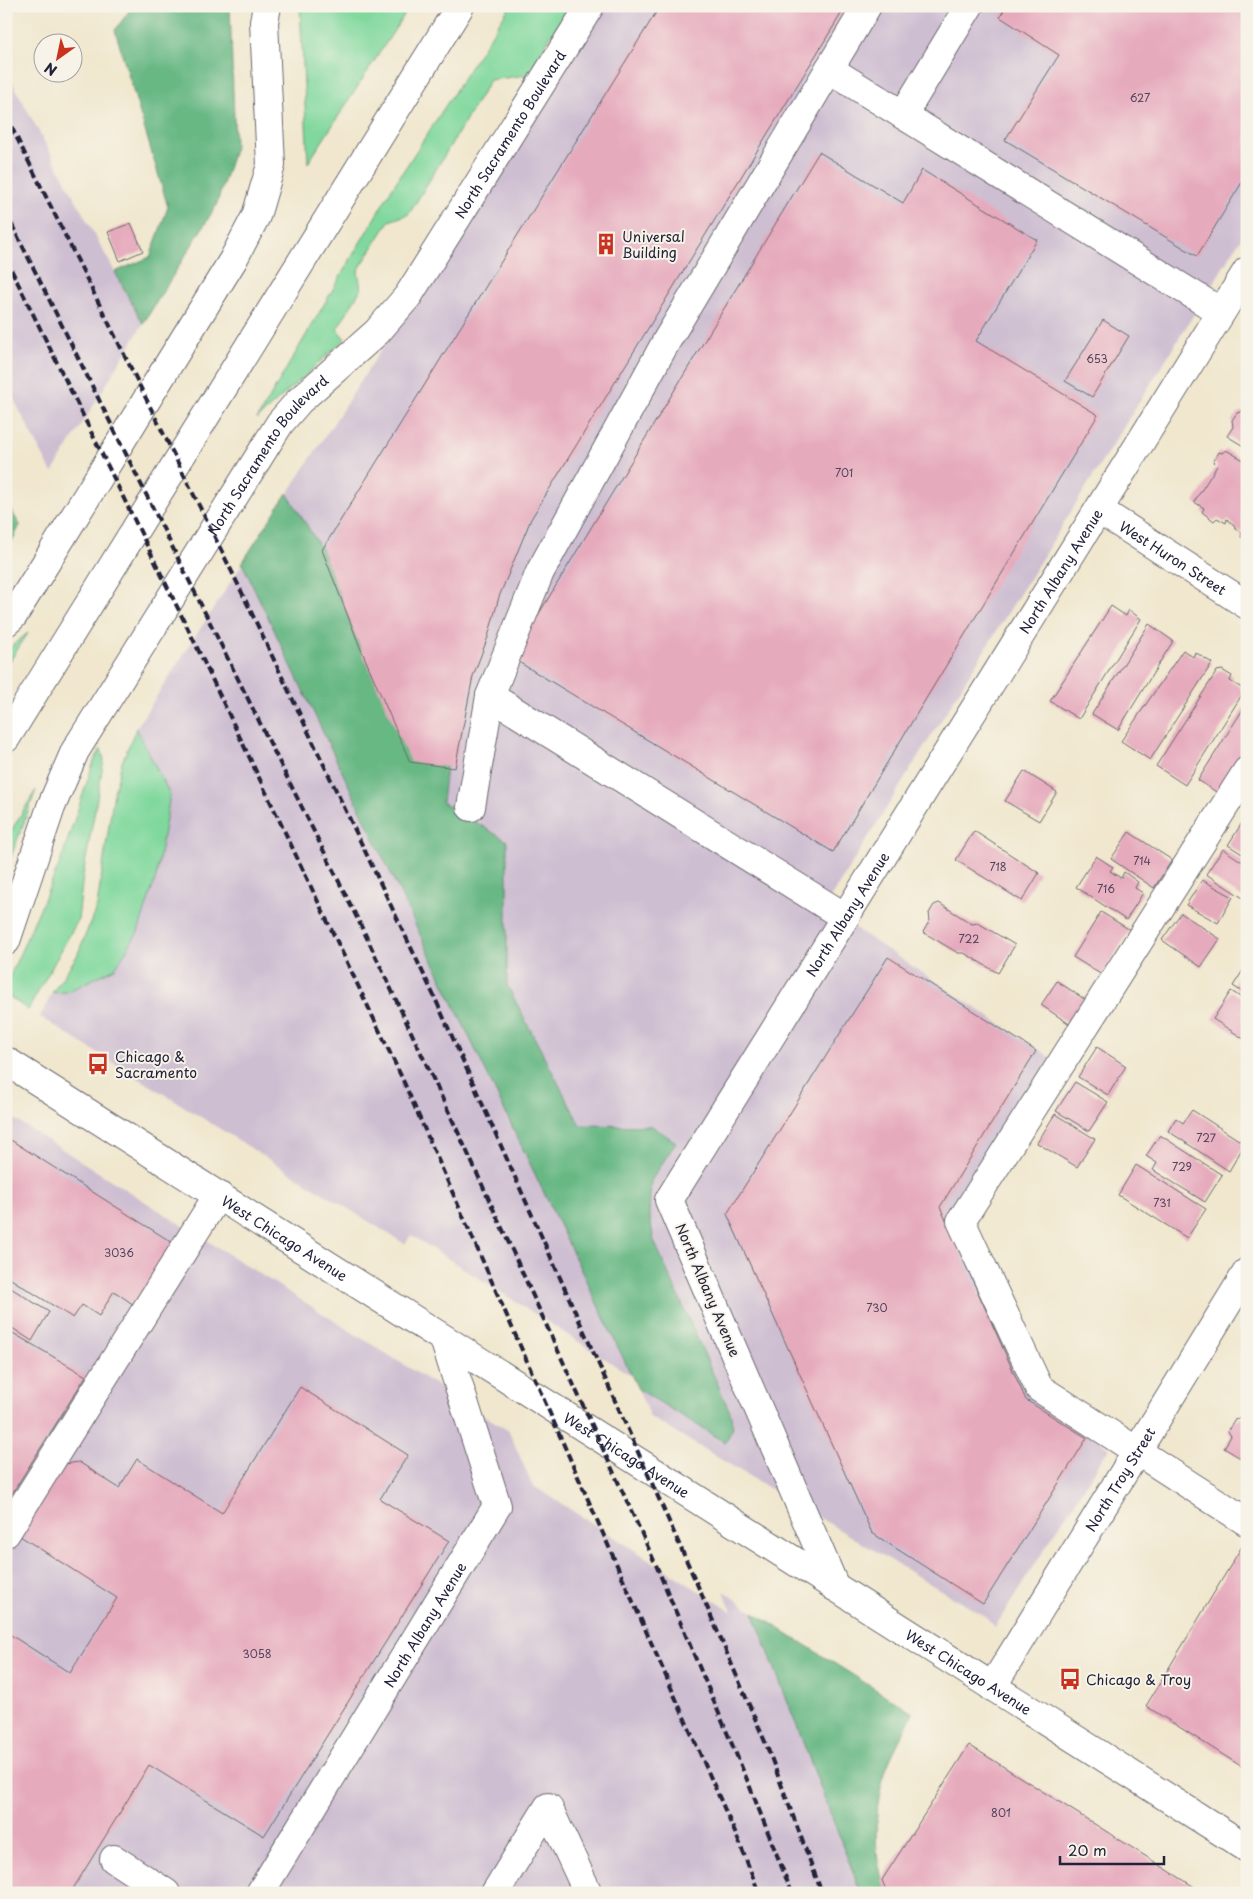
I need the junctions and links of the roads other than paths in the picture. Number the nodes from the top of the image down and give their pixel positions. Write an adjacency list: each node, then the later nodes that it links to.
1 (267, 6): 12 (street)
2 (460, 6): 14 (street)
3 (590, 6): 18 (street, North Sacramento Boulevard)
4 (867, 6): 6 (street)
5 (969, 6): 7 (street)
6 (829, 69): 7 (street); 13 (street)
7 (903, 115): 9 (street)
8 (1247, 271): 9 (street, North Albany Avenue)
9 (1221, 312): 10 (street, North Albany Avenue)
10 (1099, 510): 11 (street, West Huron Street); 17 (street, North Albany Avenue)
11 (1247, 605)
12 (6, 622)
13 (490, 696): 16 (street); 17 (street)
14 (6, 738)
15 (1247, 771): 23 (street)
16 (471, 807)
17 (845, 917): 26 (street, North Albany Avenue)
18 (6, 941)
19 (6, 1062): 20 (street, West Chicago Avenue)
20 (218, 1195): 22 (street, West Chicago Avenue); 25 (street)
21 (1247, 1272): 23 (street, North Troy Street)
22 (444, 1339): 26 (street, West Chicago Avenue); 31 (street, North Albany Avenue)
23 (1137, 1451): 24 (street); 27 (street, North Troy Street)
24 (1247, 1522)
25 (6, 1534)
26 (835, 1587): 27 (street, West Chicago Avenue)
27 (992, 1687): 28 (street, West Chicago Avenue)
28 (1247, 1848)
29 (114, 1859): 30 (street)
30 (166, 1893)
31 (260, 1893)
32 (495, 1893): 33 (street)
33 (588, 1893)

